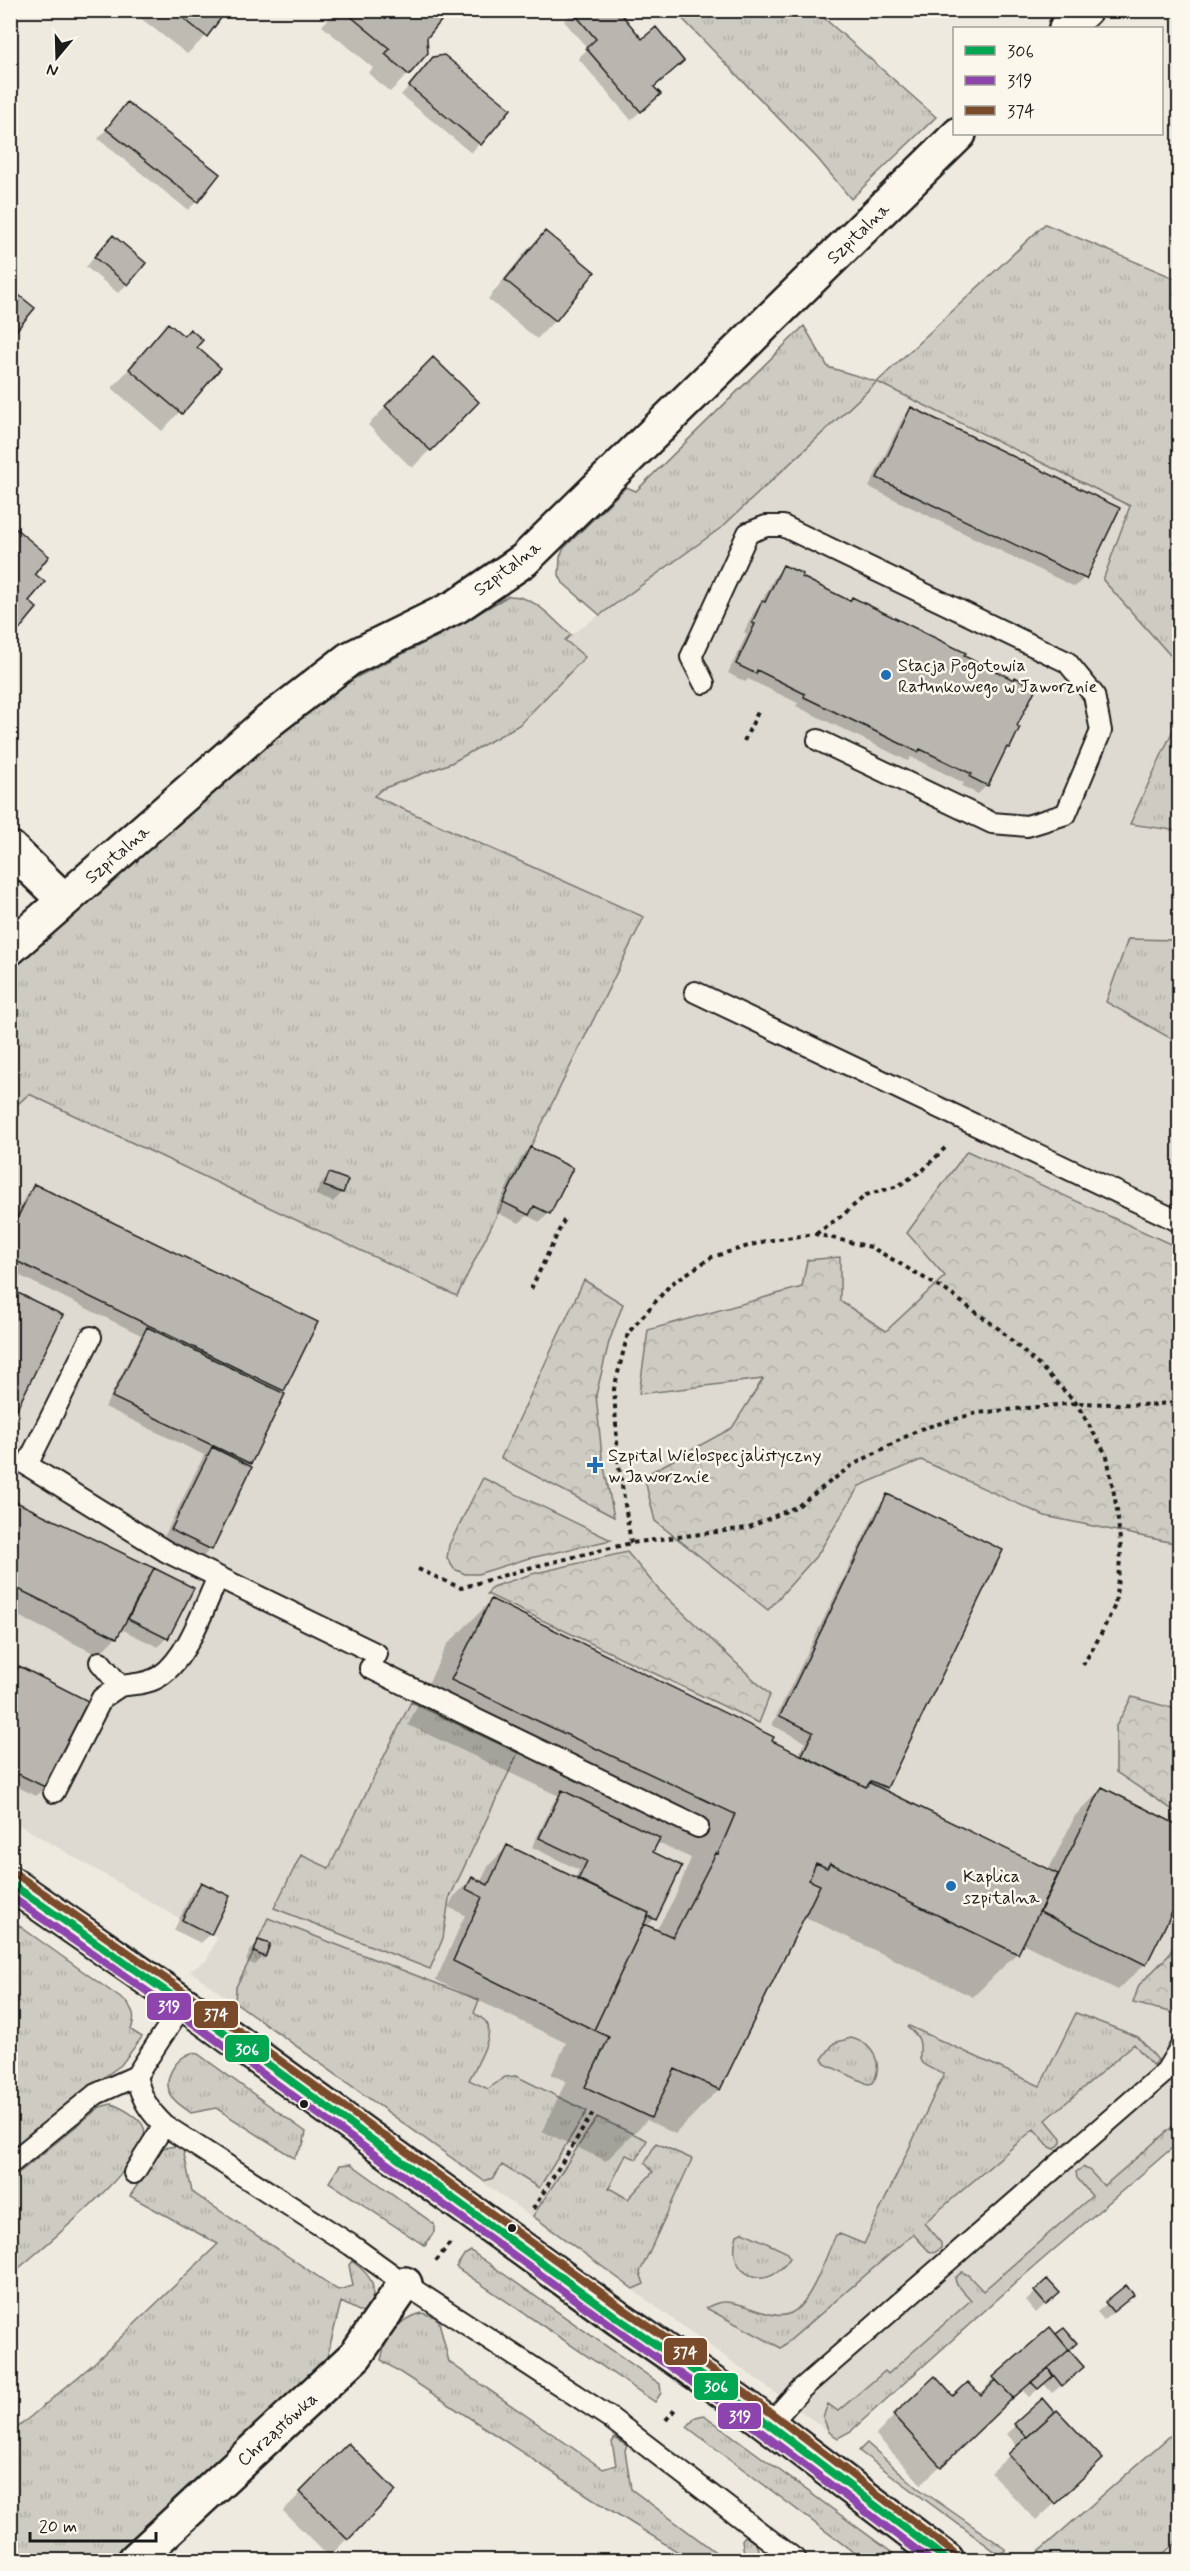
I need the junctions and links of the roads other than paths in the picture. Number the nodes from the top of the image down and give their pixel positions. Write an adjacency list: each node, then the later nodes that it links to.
1 (1085, 10): 2 (street)
2 (1067, 27)
3 (958, 135): 7 (street, Szpitalna)
4 (704, 683): 5 (lane)
5 (818, 740)
6 (10, 848): 7 (street)
7 (64, 900): 8 (street, Szpitalna)
8 (10, 948)
9 (695, 992): 10 (lane)
10 (1179, 1222)
11 (91, 1336): 12 (lane)
12 (218, 1577): 14 (lane); 16 (lane)
13 (100, 1662): 14 (lane)
14 (120, 1686): 15 (lane)
15 (54, 1792)
16 (698, 1827)
17 (10, 1883): 18 (street)
18 (183, 2004): 20 (lane); 25 (street)
19 (1179, 2048): 25 (lane)
20 (136, 2076): 21 (lane); 22 (lane)
21 (164, 2125): 23 (lane); 24 (lane)
22 (10, 2164)
23 (134, 2173)
24 (405, 2284): 26 (street, Chrząstówka); 27 (lane)
25 (769, 2425): 28 (street)
26 (135, 2560)
27 (796, 2560)
28 (947, 2560)

